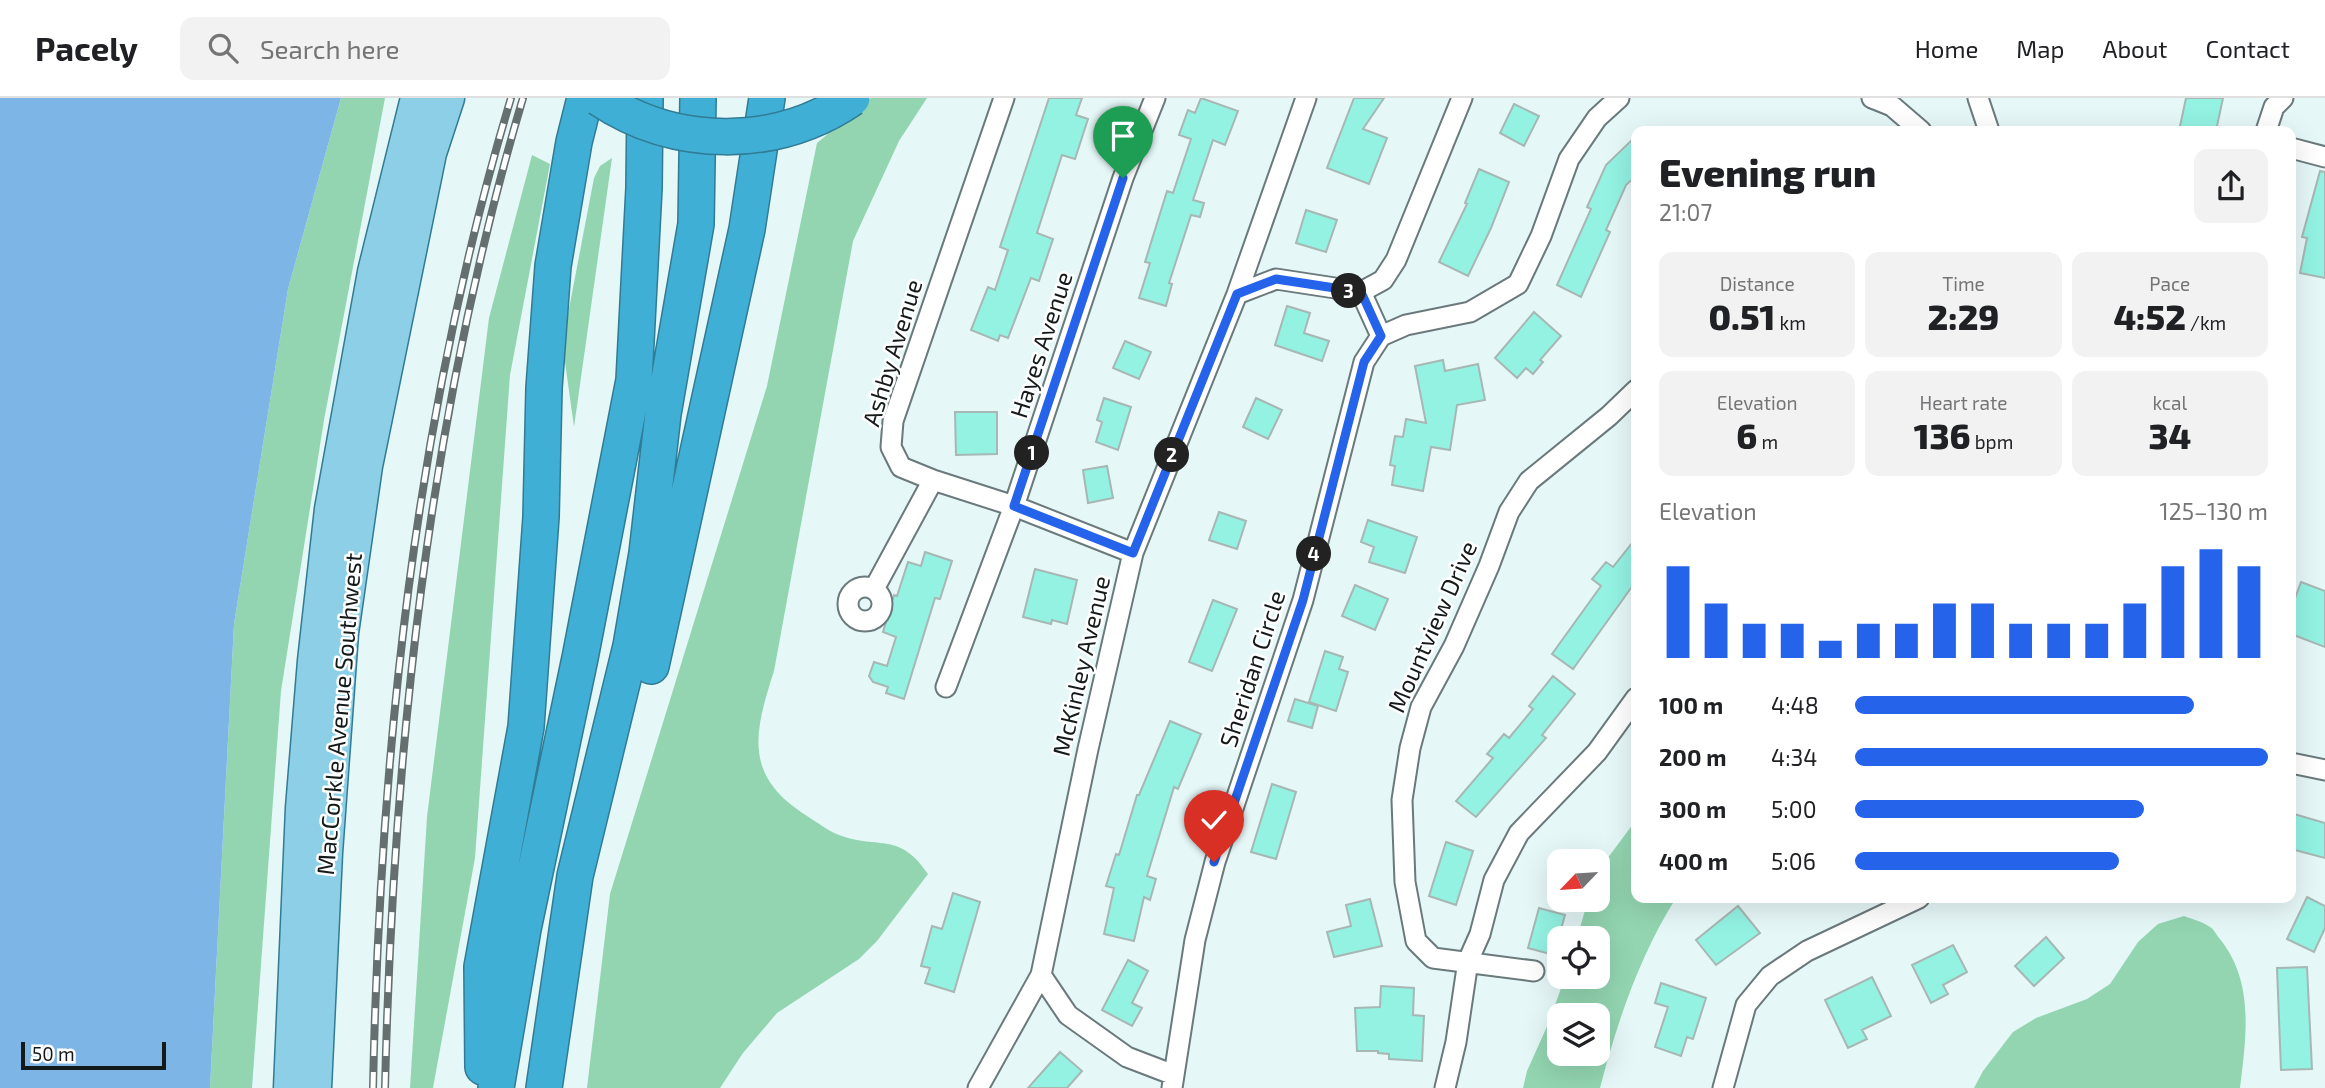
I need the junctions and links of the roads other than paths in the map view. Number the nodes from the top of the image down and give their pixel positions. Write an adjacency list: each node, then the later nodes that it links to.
1 (417, 98): 40 (main road, MacCorkle Avenue Southwest)
2 (447, 98): 41 (main road, MacCorkle Avenue Southwest)
3 (585, 98): 42 (highway)
4 (599, 98): 8 (highway, bridge)
5 (645, 98): 43 (highway)
6 (698, 98): 34 (highway)
7 (766, 98): 34 (highway)
8 (852, 98)
9 (1004, 98): 26 (street, Ashby Avenue)
10 (1155, 98): 27 (street, Hayes Avenue)
11 (1306, 98): 23 (street, McKinley Avenue)
12 (1462, 98): 22 (street)
13 (1619, 98): 24 (street)
14 (1872, 98): 17 (street)
15 (1978, 98): 18 (street)
16 (2283, 98): 19 (street)
17 (1915, 126)
18 (1987, 126)
19 (2267, 126)
20 (2296, 149): 21 (street)
21 (2325, 157)
22 (1361, 292): 23 (street); 24 (street)
23 (1237, 294): 28 (street, McKinley Avenue)
24 (1381, 336): 39 (street, Sheridan Circle)
25 (1631, 395): 36 (street, Mountview Drive)
26 (933, 480): 27 (street, Ashby Avenue); 29 (street)
27 (1014, 506): 28 (street, Ashby Avenue); 30 (street, Hayes Avenue)
28 (1133, 553): 38 (street, McKinley Avenue)
29 (874, 589)
30 (946, 687)
31 (1631, 705): 36 (street)
32 (2296, 764): 33 (street)
33 (2325, 770)
34 (575, 876): 44 (highway)
35 (1908, 903): 47 (street)
36 (1468, 961): 37 (street, Mountview Drive); 46 (street)
37 (1534, 971)
38 (1041, 975): 39 (street); 45 (street, McKinley Avenue)
39 (1173, 1081)
40 (290, 1088)
41 (315, 1088)
42 (484, 1088)
43 (496, 1088)
44 (544, 1088)
45 (978, 1088)
46 (1445, 1088)
47 (1723, 1088)

